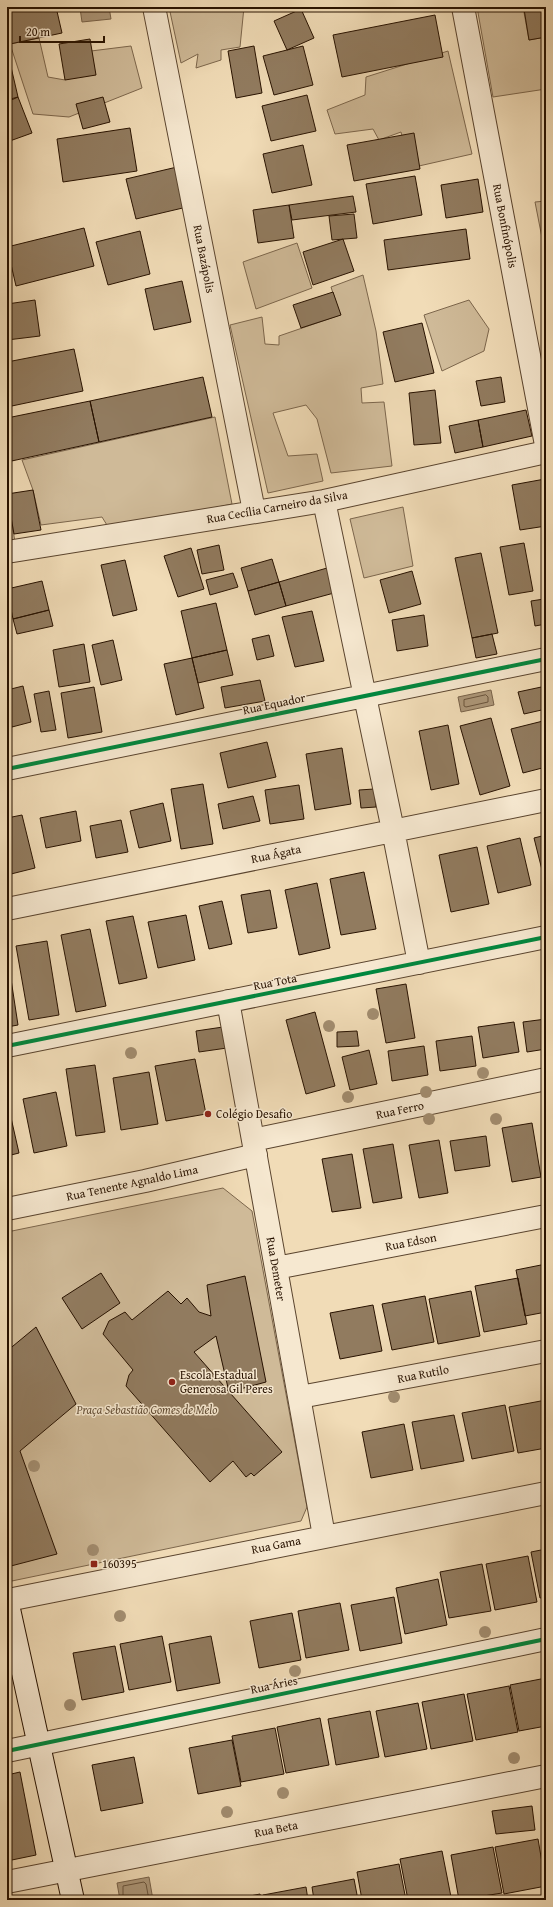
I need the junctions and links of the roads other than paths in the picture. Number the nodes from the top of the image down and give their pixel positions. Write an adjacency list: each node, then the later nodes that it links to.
1 (154, 7): 6 (street, Rua Bazápolis)
2 (464, 7): 3 (street, Rua Bonfinópolis)
3 (546, 446)
4 (546, 452): 5 (street, Rua Cecília Carneiro da Silva)
5 (324, 501): 6 (street, Rua Cecília Carneiro da Silva); 9 (street)
6 (254, 511): 7 (street, Rua Cecília Carneiro da Silva)
7 (7, 552)
8 (546, 659): 9 (street, Rua Equador)
9 (365, 696): 10 (street, Rua Equador); 12 (street)
10 (7, 769)
11 (546, 800): 12 (street, Rua Ágata)
12 (393, 830): 13 (street, Rua Ágata); 15 (street)
13 (7, 909)
14 (546, 937): 15 (street, Rua Tota)
15 (419, 963): 16 (street, Rua Tota)
16 (228, 1001): 17 (street, Rua Tota); 19 (street, Rua Demeter)
17 (7, 1046)
18 (546, 1079): 19 (street, Rua Ferro)
19 (255, 1148): 20 (street, Rua Tenente Agnaldo Lima); 22 (street, Rua Demeter)
20 (7, 1209)
21 (546, 1216): 22 (street, Rua Edson)
22 (276, 1268): 24 (street, Rua Demeter)
23 (546, 1351): 24 (street, Rua Rutilo)
24 (300, 1397): 26 (street, Rua Demeter)
25 (546, 1493): 26 (street, Rua Gama)
26 (324, 1536): 27 (street, Rua Gama)
27 (8, 1600): 29 (street)
28 (546, 1639): 29 (street, Rua Áries)
29 (39, 1744): 30 (street, Rua Áries); 32 (street)
30 (7, 1751)
31 (546, 1776): 32 (street, Rua Beta)
32 (66, 1870): 33 (street, Rua Beta); 34 (street)
33 (7, 1882)
34 (73, 1900)

